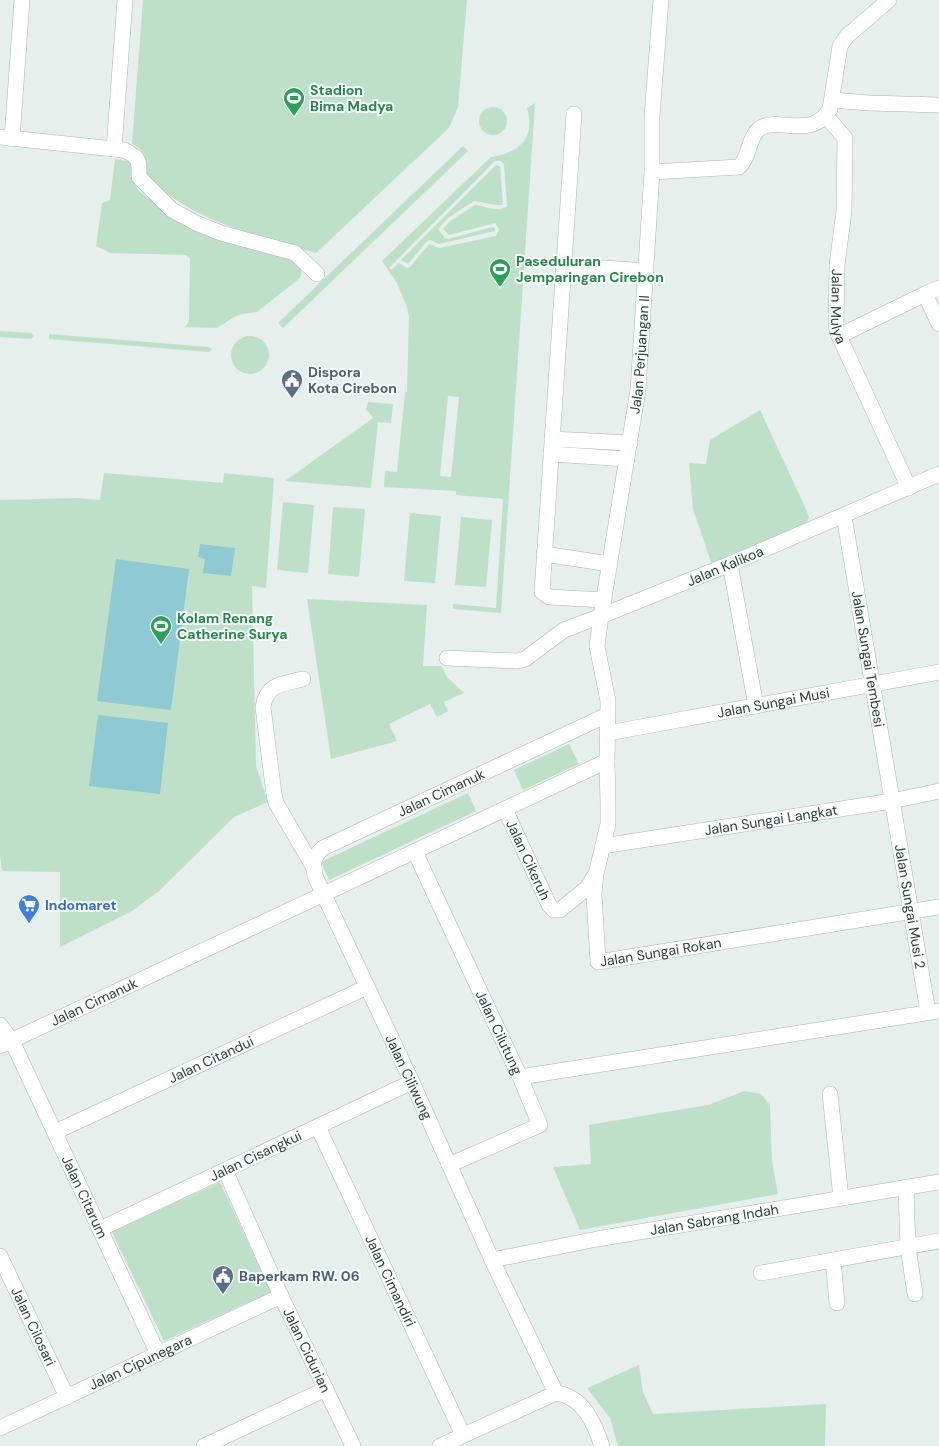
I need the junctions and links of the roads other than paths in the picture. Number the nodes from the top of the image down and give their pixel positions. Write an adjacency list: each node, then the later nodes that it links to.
1 (22, 0): 9 (street)
2 (125, 0): 10 (street)
3 (661, 0): 11 (street, Jalan Perjuangan II)
4 (889, 0): 5 (street)
5 (832, 100): 6 (street); 8 (street)
6 (939, 105)
7 (574, 114): 12 (street)
8 (826, 116): 11 (street); 17 (street, Jalan Mulya)
9 (6, 138): 10 (street)
10 (114, 149): 14 (street)
11 (652, 172): 13 (street, Jalan Perjuangan II)
12 (563, 265): 13 (street); 19 (street)
13 (646, 271): 18 (street, Jalan Perjuangan II)
14 (317, 274)
15 (932, 291): 16 (street); 17 (street)
16 (939, 324)
17 (839, 336): 22 (street, Jalan Mulya)
18 (630, 443): 19 (street); 20 (street, Jalan Perjuangan II)
19 (551, 447): 20 (street); 24 (street)
20 (627, 459): 25 (street, Jalan Perjuangan II)
21 (939, 474): 22 (street, Jalan Kalikoa)
22 (909, 488): 23 (street, Jalan Kalikoa)
23 (844, 516): 26 (street, Jalan Kalikoa); 32 (street, Jalan Sungai Tembesi)
24 (544, 554): 25 (street); 27 (street)
25 (610, 564): 27 (street, Jalan Perjuangan II)
26 (730, 564): 28 (street, Jalan Kalikoa); 33 (street)
27 (604, 600): 28 (street, Jalan Perjuangan II)
28 (601, 616): 29 (street, Jalan Kalikoa); 34 (street)
29 (447, 658)
30 (939, 672): 32 (street, Jalan Sungai Musi)
31 (303, 679): 42 (street)
32 (873, 684): 33 (street, Jalan Sungai Musi); 38 (street, Jalan Sungai Tembesi)
33 (756, 706): 35 (street, Jalan Sungai Musi)
34 (607, 715): 35 (street, Jalan Sungai Rokan); 42 (street, Jalan Cimanuk)
35 (608, 733): 36 (street, Jalan Sungai Rokan)
36 (607, 761): 39 (street, Jalan Cimanuk); 40 (street, Jalan Sungai Rokan)
37 (939, 791): 38 (street, Jalan Sungai Langkat)
38 (892, 802): 40 (street, Jalan Sungai Langkat); 46 (street, Jalan Sungai Musi 2)
39 (505, 809): 41 (street, Jalan Cimanuk); 43 (street, Jalan Cikeruh)
40 (603, 846): 43 (street, Jalan Sungai Rokan)
41 (415, 852): 44 (street, Jalan Cimanuk); 51 (street, Jalan Cilutung)
42 (314, 868): 44 (street)
43 (596, 874): 46 (street, Jalan Sungai Rokan)
44 (324, 895): 47 (street, Jalan Ciliwung); 50 (street, Jalan Cimanuk)
45 (939, 907): 46 (street, Jalan Sungai Rokan)
46 (911, 912): 48 (street, Jalan Sungai Musi 2)
47 (367, 987): 52 (street, Jalan Ciliwung); 55 (street, Jalan Citandui)
48 (934, 1012): 51 (street)
49 (0, 1025): 50 (street, Jalan Citarum)
50 (6, 1043): 55 (street, Jalan Citarum)
51 (520, 1078): 56 (street, Jalan Cilutung)
52 (412, 1082): 54 (street, Jalan Cisangkui); 56 (street, Jalan Ciliwung)
53 (830, 1094): 60 (street)
54 (318, 1127): 57 (street, Jalan Cisangkui); 76 (street, Jalan Cimandiri)
55 (55, 1132): 61 (street, Jalan Citarum)
56 (450, 1165): 65 (street, Jalan Ciliwung)
57 (225, 1170): 61 (street, Jalan Cisangkui); 69 (street, Jalan Cidurian)
58 (939, 1182): 59 (street, Jalan Sabrang Indah)
59 (906, 1188): 60 (street, Jalan Sabrang Indah); 63 (street)
60 (841, 1198): 65 (street, Jalan Sabrang Indah)
61 (100, 1229): 71 (street, Jalan Citarum)
62 (939, 1242): 63 (street)
63 (908, 1247): 66 (street); 68 (street)
64 (0, 1256): 74 (street, Jalan Cilosari)
65 (492, 1260): 73 (street, Jalan Ciliwung)
66 (833, 1260): 67 (street); 70 (street)
67 (761, 1273)
68 (916, 1294)
69 (281, 1296): 71 (street, Jalan Cipunegara); 72 (street, Jalan Cidurian)
70 (837, 1303)
71 (158, 1354): 74 (street, Jalan Cipunegara)
72 (326, 1389): 77 (street); 78 (street, Jalan Cidurian)
73 (556, 1393): 76 (street); 80 (street)
74 (66, 1397): 75 (street, Jalan Cipunegara)
75 (0, 1428)
76 (463, 1435): 79 (street)
77 (204, 1446)
78 (353, 1446)
79 (440, 1446)
80 (602, 1446)

